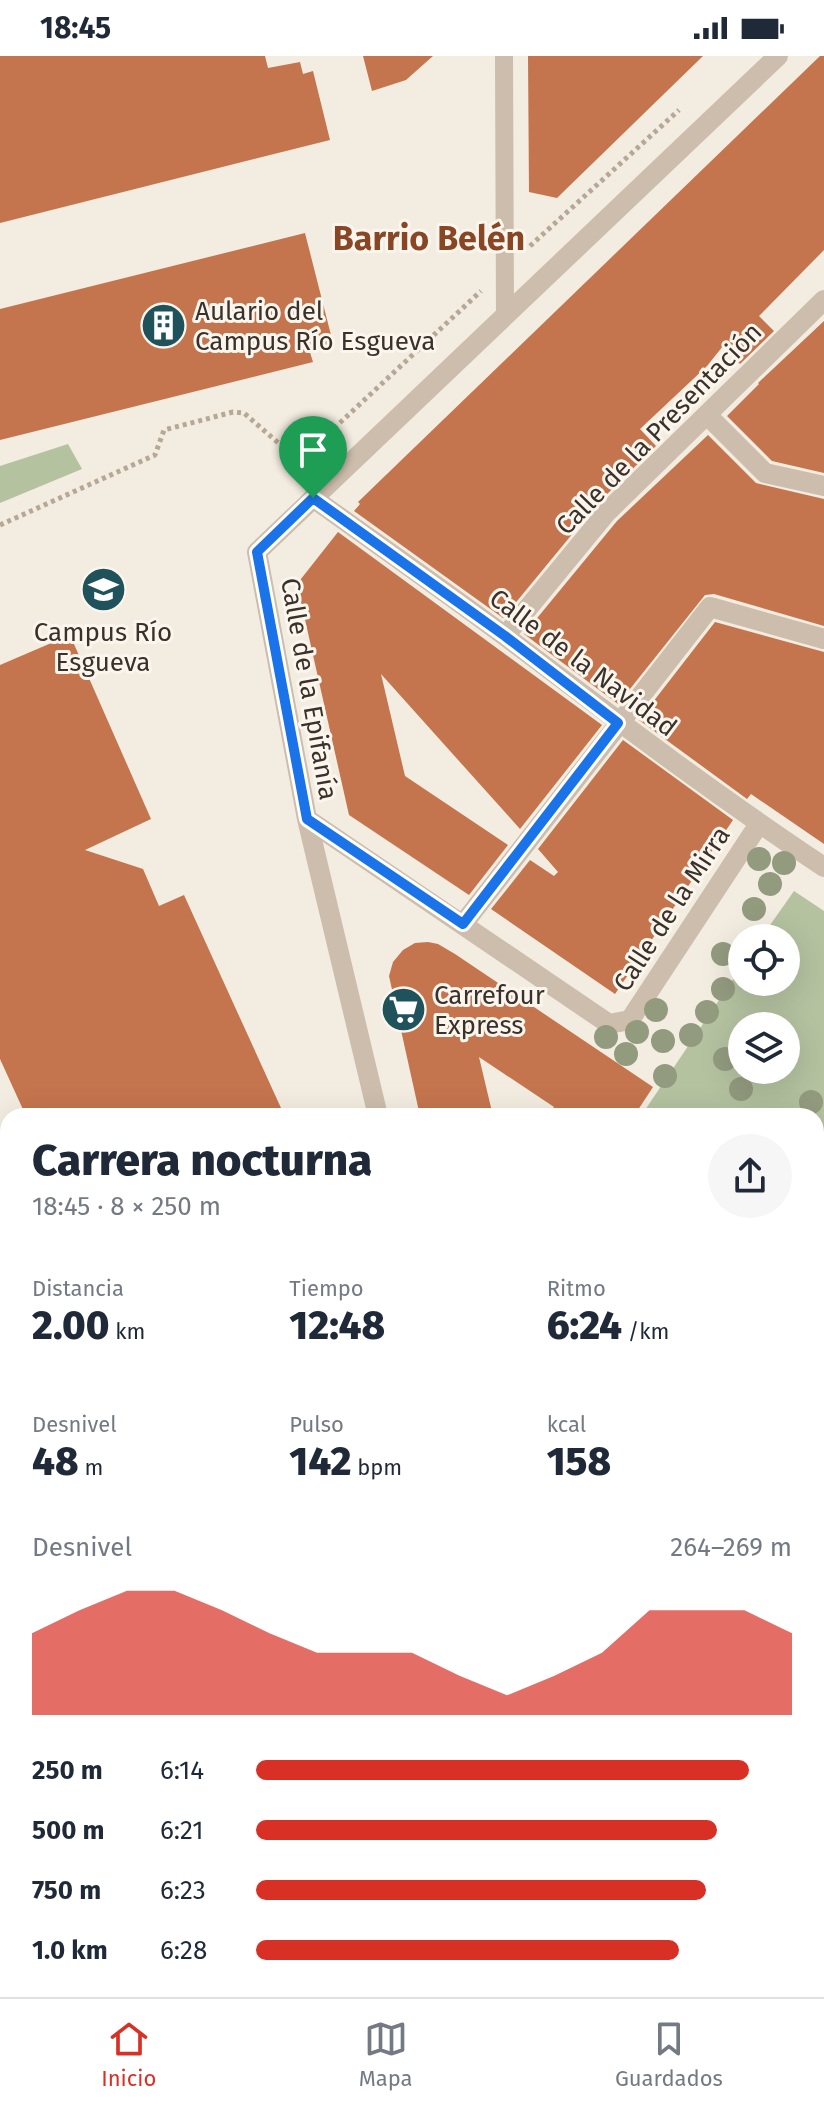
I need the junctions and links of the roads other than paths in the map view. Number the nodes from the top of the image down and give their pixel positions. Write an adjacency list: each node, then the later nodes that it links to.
1 (504, 56): 4 (street)
2 (778, 56): 4 (street)
3 (824, 300): 5 (street, Calle de la Presentación)
4 (505, 315): 7 (street)
5 (707, 415): 6 (street); 8 (street, Calle de la Presentación)
6 (824, 486)
7 (313, 498): 8 (street, Calle de la Navidad); 11 (street, Calle de la Epifanía)
8 (505, 636): 10 (street, Calle de la Navidad)
9 (824, 639): 10 (street)
10 (618, 723): 12 (street, Calle de la Navidad); 14 (street)
11 (307, 819): 14 (street, Calle de la Mirra); 15 (street, Calle de la Epifanía)
12 (759, 824): 13 (street, Calle de la Navidad); 14 (street, Calle de la Mirra)
13 (824, 867)
14 (463, 924)
15 (376, 1108)

